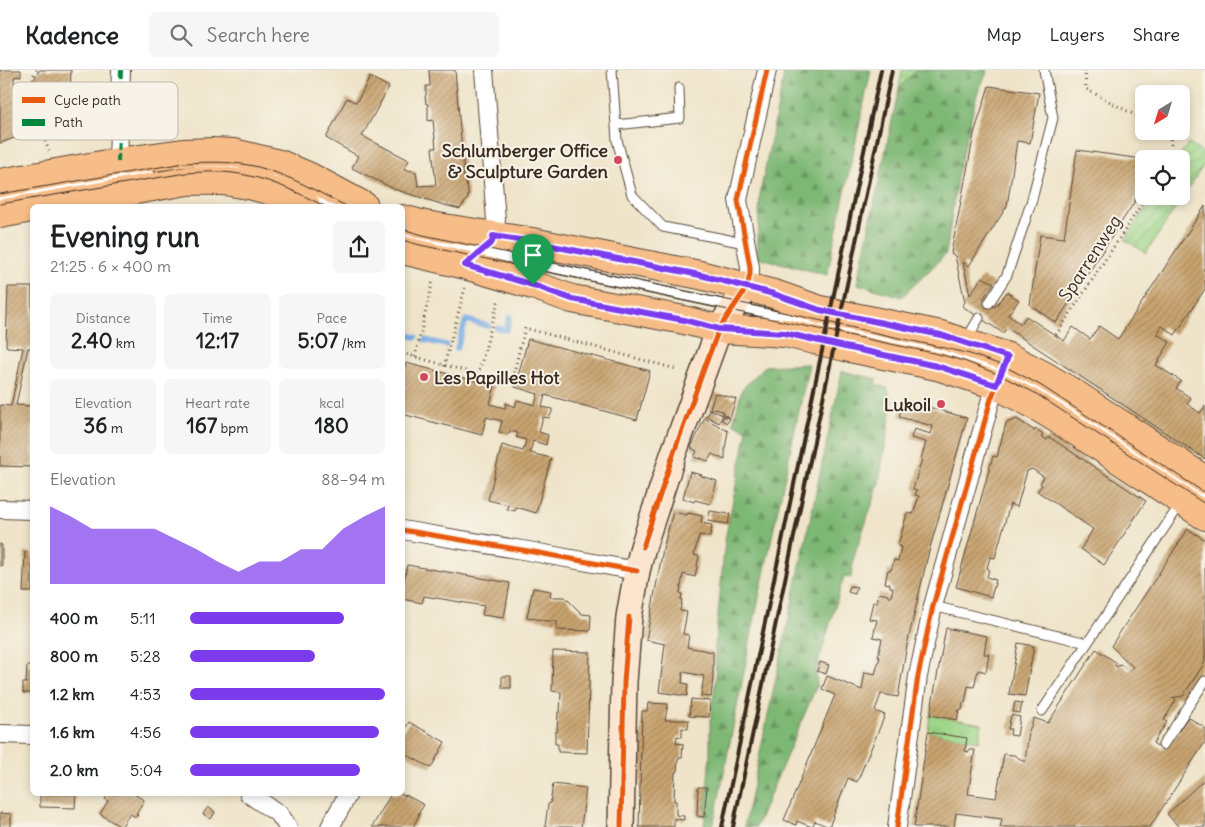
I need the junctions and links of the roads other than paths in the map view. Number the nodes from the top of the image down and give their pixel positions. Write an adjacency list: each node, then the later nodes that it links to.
1 (484, 70): 23 (street)
2 (612, 70): 6 (lane)
3 (767, 70): 21 (street)
4 (1044, 70): 25 (lane)
5 (678, 88): 6 (lane)
6 (616, 125): 21 (lane)
7 (119, 140): 8 (street)
8 (118, 162): 11 (main road); 16 (main road)
9 (185, 168): 15 (lane)
10 (156, 173): 12 (lane)
11 (0, 182)
12 (0, 199)
13 (56, 204): 14 (main road)
14 (301, 204)
15 (331, 204)
16 (360, 204)
17 (30, 208): 18 (main road)
18 (0, 214)
19 (405, 220): 23 (main road)
20 (405, 236): 23 (lane)
21 (745, 243): 24 (street)
22 (405, 250): 23 (main road)
23 (476, 261): 24 (main road); 27 (main road)
24 (740, 297): 27 (street); 28 (main road)
25 (989, 303)
26 (979, 318): 28 (lane)
27 (719, 329): 28 (main road); 36 (street)
28 (945, 344): 29 (main road); 29 (main road)
29 (1002, 371): 30 (main road); 31 (main road); 37 (street)
30 (1205, 480)
31 (1194, 500): 34 (main road); 38 (lane)
32 (0, 510): 33 (street)
33 (30, 510)
34 (1205, 516)
35 (405, 530): 36 (street)
36 (637, 572): 48 (street)
37 (933, 606): 38 (lane); 49 (street)
38 (1087, 643): 40 (lane)
39 (1205, 681): 43 (lane)
40 (1042, 711)
41 (0, 734): 42 (street)
42 (30, 736)
43 (1163, 745)
44 (252, 796): 46 (street)
45 (347, 796): 47 (street)
46 (288, 827)
47 (330, 827)
48 (620, 827)
49 (897, 827)

